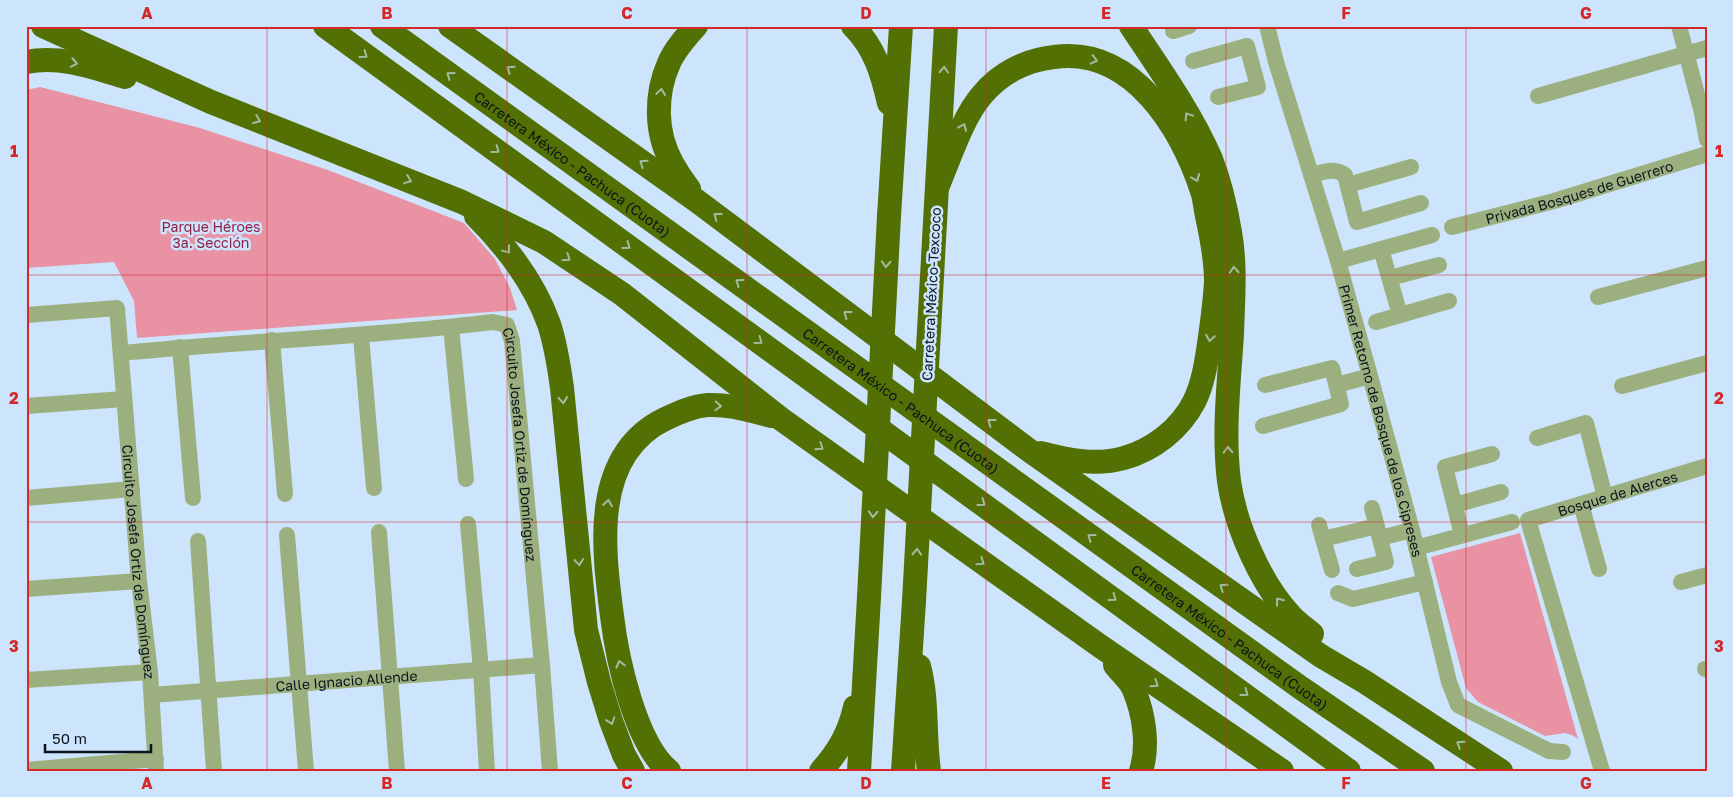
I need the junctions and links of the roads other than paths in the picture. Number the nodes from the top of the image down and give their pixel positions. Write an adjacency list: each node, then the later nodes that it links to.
1 (43, 26): 22 (highway)
2 (325, 26): 120 (highway, one-way to 120)
3 (382, 26): 121 (highway, Carretera México - Pachuca (Cuota), one-way to 3)
4 (450, 26): 30 (highway, one-way to 4)
5 (696, 26): 30 (highway, one-way to 5)
6 (853, 26): 23 (highway)
7 (901, 26): 23 (highway)
8 (946, 26): 29 (highway, Carretera México-Texcoco, one-way to 8)
9 (1131, 26): 101 (highway, one-way to 9)
10 (1189, 26): 13 (street)
11 (1267, 26): 18 (street, Primer Retorno de Bosque de los Cipreses)
12 (1679, 26): 15 (street)
13 (1173, 30)
14 (1707, 48): 15 (street)
15 (1687, 53): 20 (street); 24 (street)
16 (1193, 61): 19 (street)
17 (26, 62): 22 (highway, one-way to 22)
18 (1276, 62): 19 (street); 27 (street, Primer Retorno de Bosque de los Cipreses)
19 (1253, 66): 21 (street)
20 (1538, 96)
21 (1218, 98)
22 (211, 102): 31 (highway, one-way to 31)
23 (894, 129): 95 (highway, one-way to 95, bridge)
24 (1707, 140)
25 (1707, 154): 33 (street, Privada Bosques de Guerrero)
26 (1411, 167): 28 (street)
27 (1311, 175): 28 (street); 36 (street, Primer Retorno de Bosque de los Cipreses)
28 (1348, 185): 32 (street)
29 (937, 188): 60 (highway, one-way to 60); 92 (highway, Carretera México-Texcoco, one-way to 29, bridge)
30 (697, 201): 60 (highway, one-way to 30)
31 (462, 202): 57 (highway, one-way to 57); 112 (highway, one-way to 112)
32 (1421, 203)
33 (1452, 227)
34 (1432, 235): 35 (street)
35 (1381, 249): 36 (street); 39 (street)
36 (1338, 261): 51 (street, Primer Retorno de Bosque de los Cipreses)
37 (1439, 265): 39 (street)
38 (1707, 268): 40 (street)
39 (1390, 278): 43 (street)
40 (1598, 297)
41 (1449, 301): 43 (street)
42 (26, 315): 49 (street, Circuito Josefa Ortiz de Domínguez)
43 (1400, 315): 44 (street)
44 (1376, 322)
45 (451, 327): 46 (street, Circuito Josefa Ortiz de Domínguez); 63 (street); 94 (street, Circuito Josefa Ortiz de Domínguez)
46 (361, 336): 47 (street, Circuito Josefa Ortiz de Domínguez); 64 (street)
47 (272, 340): 48 (street, Circuito Josefa Ortiz de Domínguez); 67 (street)
48 (180, 348): 49 (street, Circuito Josefa Ortiz de Domínguez); 70 (street)
49 (121, 353): 55 (street, Circuito Josefa Ortiz de Domínguez)
50 (1707, 363): 54 (street)
51 (1370, 376): 53 (street); 76 (street, Primer Retorno de Bosque de los Cipreses)
52 (1264, 385): 53 (street)
53 (1337, 385): 58 (street)
54 (1622, 386)
55 (124, 399): 56 (street); 65 (street, Circuito Josefa Ortiz de Domínguez)
56 (26, 406)
57 (780, 419): 93 (highway, one-way to 93); 113 (highway, one-way to 57)
58 (1263, 426)
59 (1537, 438): 68 (street)
60 (1030, 451): 101 (highway, one-way to 60)
61 (1492, 454): 71 (street)
62 (1707, 466): 68 (street, Bosque de Alerces)
63 (466, 479)
64 (374, 488)
65 (132, 490): 69 (street); 87 (street, Circuito Josefa Ortiz de Domínguez)
66 (1502, 492): 71 (street)
67 (285, 494)
68 (1605, 496): 72 (street, Bosque de Alerces)
69 (26, 498)
70 (193, 498)
71 (1454, 504): 80 (street)
72 (1581, 504): 74 (street, Bosque de Alerces); 85 (street)
73 (1372, 508): 78 (street)
74 (1520, 521): 80 (street, Bosque de Alerces); 123 (street)
75 (468, 524): 96 (street)
76 (1412, 530): 78 (street); 82 (street, Primer Retorno de Bosque de los Cipreses)
77 (378, 532): 98 (street)
78 (1378, 532): 83 (street); 84 (street)
79 (287, 535): 100 (street)
80 (1462, 535): 82 (street, Bosque de Alerces)
81 (198, 541): 102 (street)
82 (1416, 548): 88 (street, Primer Retorno de Bosque de los Cipreses)
83 (1357, 569)
84 (1332, 570)
85 (1598, 570)
86 (1707, 575): 89 (street)
87 (139, 581): 90 (street); 97 (street, Circuito Josefa Ortiz de Domínguez)
88 (1425, 582): 91 (street); 104 (street, Primer Retorno de Bosque de los Cipreses)
89 (1681, 582)
90 (26, 589)
91 (1338, 593)
92 (911, 642): 116 (highway, Carretera México-Texcoco); 117 (highway)
93 (1100, 646): 118 (highway); 119 (highway, one-way to 119)
94 (542, 665): 96 (street, Calle Ignacio Allende); 111 (street, Circuito Josefa Ortiz de Domínguez)
95 (865, 668): 114 (highway); 115 (highway)
96 (481, 670): 98 (street, Calle Ignacio Allende); 110 (street)
97 (150, 672): 99 (street); 103 (street, Circuito Josefa Ortiz de Domínguez)
98 (389, 676): 100 (street, Calle Ignacio Allende); 109 (street)
99 (26, 680)
100 (300, 682): 102 (street, Calle Ignacio Allende); 108 (street)
101 (1366, 682): 122 (highway, one-way to 101)
102 (209, 690): 103 (street, Calle Ignacio Allende); 107 (street)
103 (152, 695): 105 (street, Circuito Josefa Ortiz de Domínguez)
104 (1563, 752)
105 (156, 765): 106 (street)
106 (26, 770)
107 (214, 771)
108 (306, 771)
109 (397, 771)
110 (487, 771)
111 (550, 771)
112 (633, 771)
113 (669, 771)
114 (821, 771)
115 (860, 771)
116 (903, 771)
117 (929, 771)
118 (1141, 771)
119 (1282, 771)
120 (1349, 771)
121 (1423, 771)
122 (1500, 771)
123 (1602, 771)

